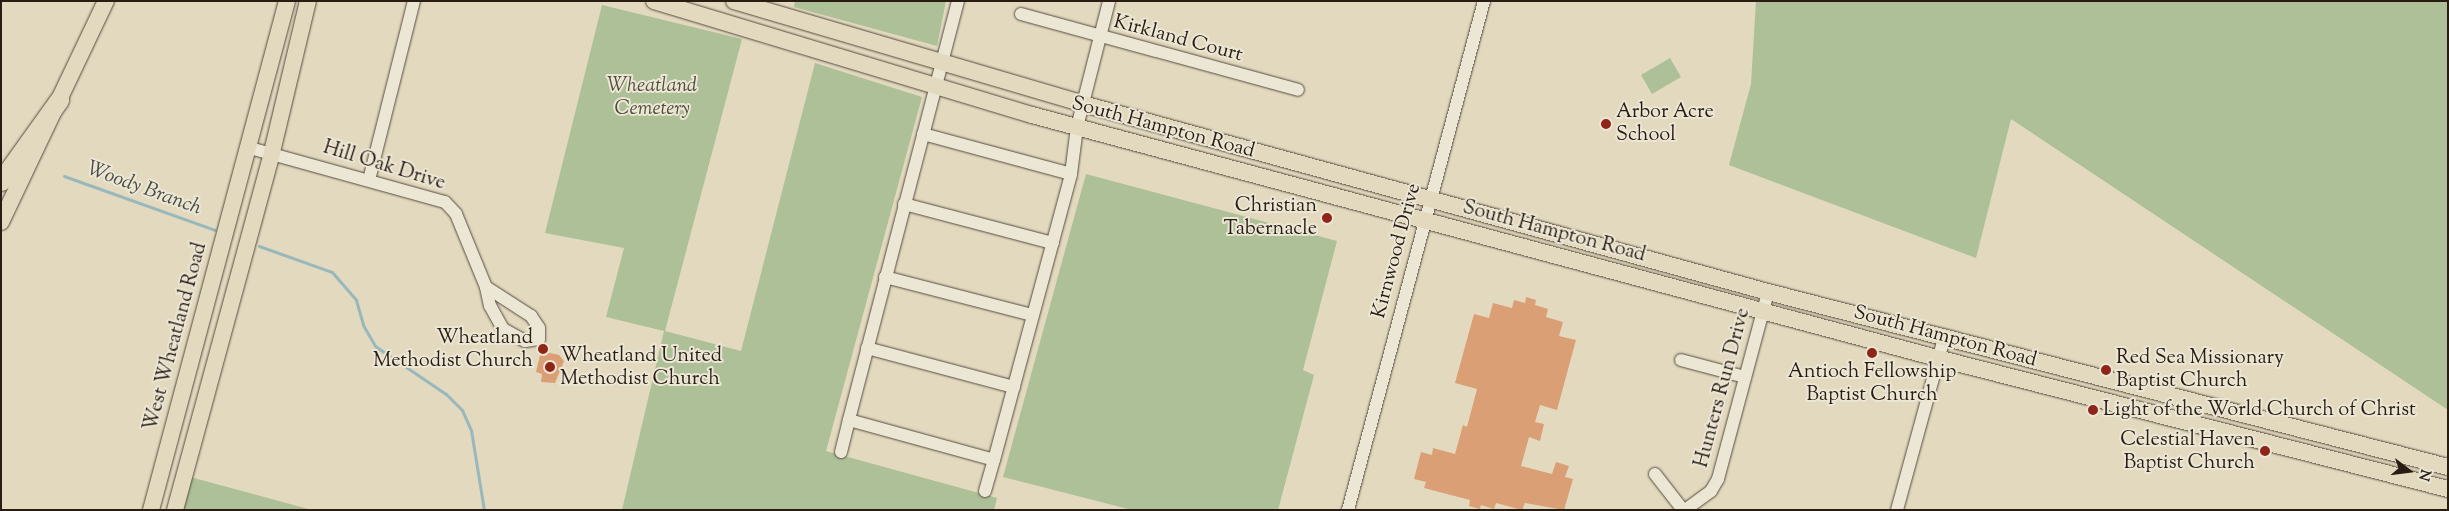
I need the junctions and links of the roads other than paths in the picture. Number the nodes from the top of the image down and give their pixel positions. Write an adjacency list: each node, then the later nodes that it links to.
1 (106, 1): 17 (main road)
2 (287, 1): 21 (main road, West Wheatland Road)
3 (308, 1): 22 (main road)
4 (414, 1): 24 (street)
5 (734, 1): 10 (main road, South Hampton Road)
6 (958, 1): 14 (street)
7 (1109, 1): 13 (street)
8 (1484, 1): 26 (street, Kirnwood Drive)
9 (659, 2): 12 (main road, South Hampton Road)
10 (773, 11): 12 (main road); 14 (main road, South Hampton Road)
11 (1021, 14): 13 (street, Kirkland Court)
12 (767, 33): 15 (main road, South Hampton Road)
13 (1100, 38): 16 (street, Kirkland Court); 18 (street)
14 (943, 64): 15 (street); 18 (main road, South Hampton Road)
15 (937, 86): 19 (main road, South Hampton Road); 20 (street)
16 (1298, 90)
17 (59, 100): 25 (highway); 29 (main road)
18 (1083, 104): 19 (street); 26 (main road, South Hampton Road)
19 (1077, 127): 23 (street); 28 (main road, South Hampton Road)
20 (923, 134): 23 (street); 27 (street)
21 (250, 148): 22 (street, Hill Oak Drive); 42 (main road, West Wheatland Road)
22 (272, 152): 24 (street, Hill Oak Drive); 43 (main road)
23 (1071, 174): 30 (street)
24 (369, 180): 32 (street, Hill Oak Drive)
25 (1, 181)
26 (1431, 196): 28 (street, Kirnwood Drive); 33 (main road, South Hampton Road)
27 (904, 204): 30 (street); 31 (street)
28 (1425, 219): 34 (main road, South Hampton Road); 57 (street, Kirnwood Drive)
29 (1, 222)
30 (1053, 243): 35 (street)
31 (885, 277): 35 (street); 37 (street)
32 (486, 287): 32 (street, Hill Oak Drive)
33 (1768, 292): 34 (street, Hunters Run Drive); 36 (main road, South Hampton Road)
34 (1763, 309): 38 (main road, South Hampton Road); 40 (street, Hunters Run Drive)
35 (1032, 315): 41 (street)
36 (1945, 336): 38 (street); 44 (main road, South Hampton Road)
37 (866, 348): 41 (street); 46 (street)
38 (1937, 358): 45 (main road, South Hampton Road); 59 (street)
39 (1680, 360): 40 (street)
40 (1745, 377): 58 (street, Hunters Run Drive)
41 (1014, 386): 50 (street)
42 (184, 388): 43 (main road); 55 (main road, West Wheatland Road)
43 (206, 395): 56 (main road)
44 (2181, 397): 45 (main road); 47 (main road, South Hampton Road)
45 (2174, 419): 48 (main road, South Hampton Road)
46 (849, 420): 49 (street); 50 (street)
47 (2276, 422): 48 (main road); 51 (main road, South Hampton Road)
48 (2270, 444): 53 (main road, South Hampton Road)
49 (841, 452)
50 (994, 460): 54 (street)
51 (2448, 467)
52 (1654, 474): 58 (street)
53 (2448, 490)
54 (985, 491)
55 (151, 510)
56 (175, 510)
57 (1348, 510)
58 (1684, 510)
59 (1897, 510)

